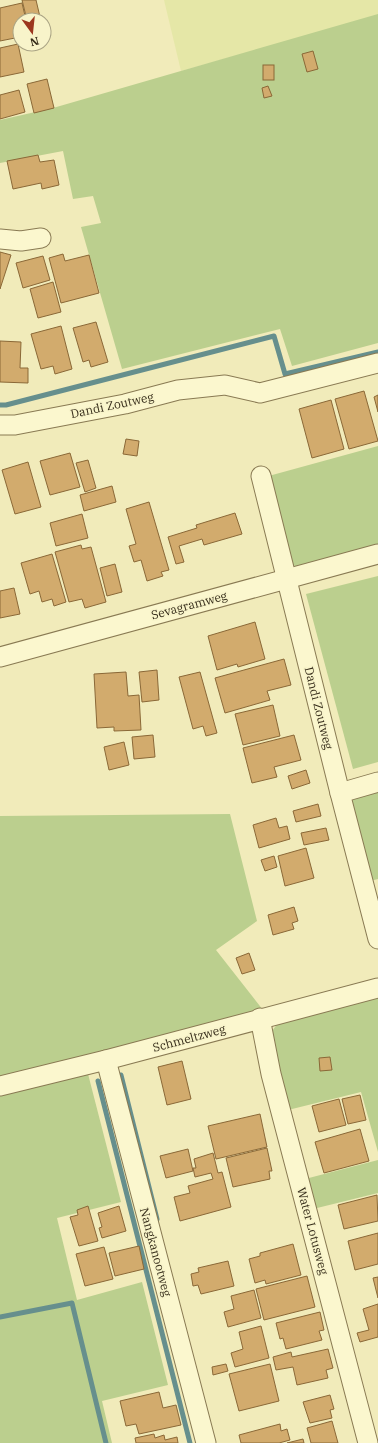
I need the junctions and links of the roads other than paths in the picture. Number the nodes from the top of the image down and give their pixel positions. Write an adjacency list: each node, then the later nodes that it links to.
1 (0, 238): 2 (street)
2 (41, 238)
3 (378, 363): 4 (street, Dandi Zoutweg)
4 (0, 425)
5 (261, 476): 7 (street, Dandi Zoutweg)
6 (378, 554): 7 (street, Sevagramweg)
7 (287, 578): 8 (street, Sevagramweg); 10 (street, Dandi Zoutweg)
8 (0, 657)
9 (378, 782): 10 (street)
10 (340, 792): 11 (street, Dandi Zoutweg)
11 (378, 939)
12 (378, 988): 13 (street, Schmeltzweg)
13 (260, 1018): 14 (street, Schmeltzweg); 17 (street, Water Lotusweg)
14 (106, 1060): 15 (street, Schmeltzweg); 16 (street, Nangkanootweg)
15 (0, 1086)
16 (206, 1443)
17 (368, 1443)

